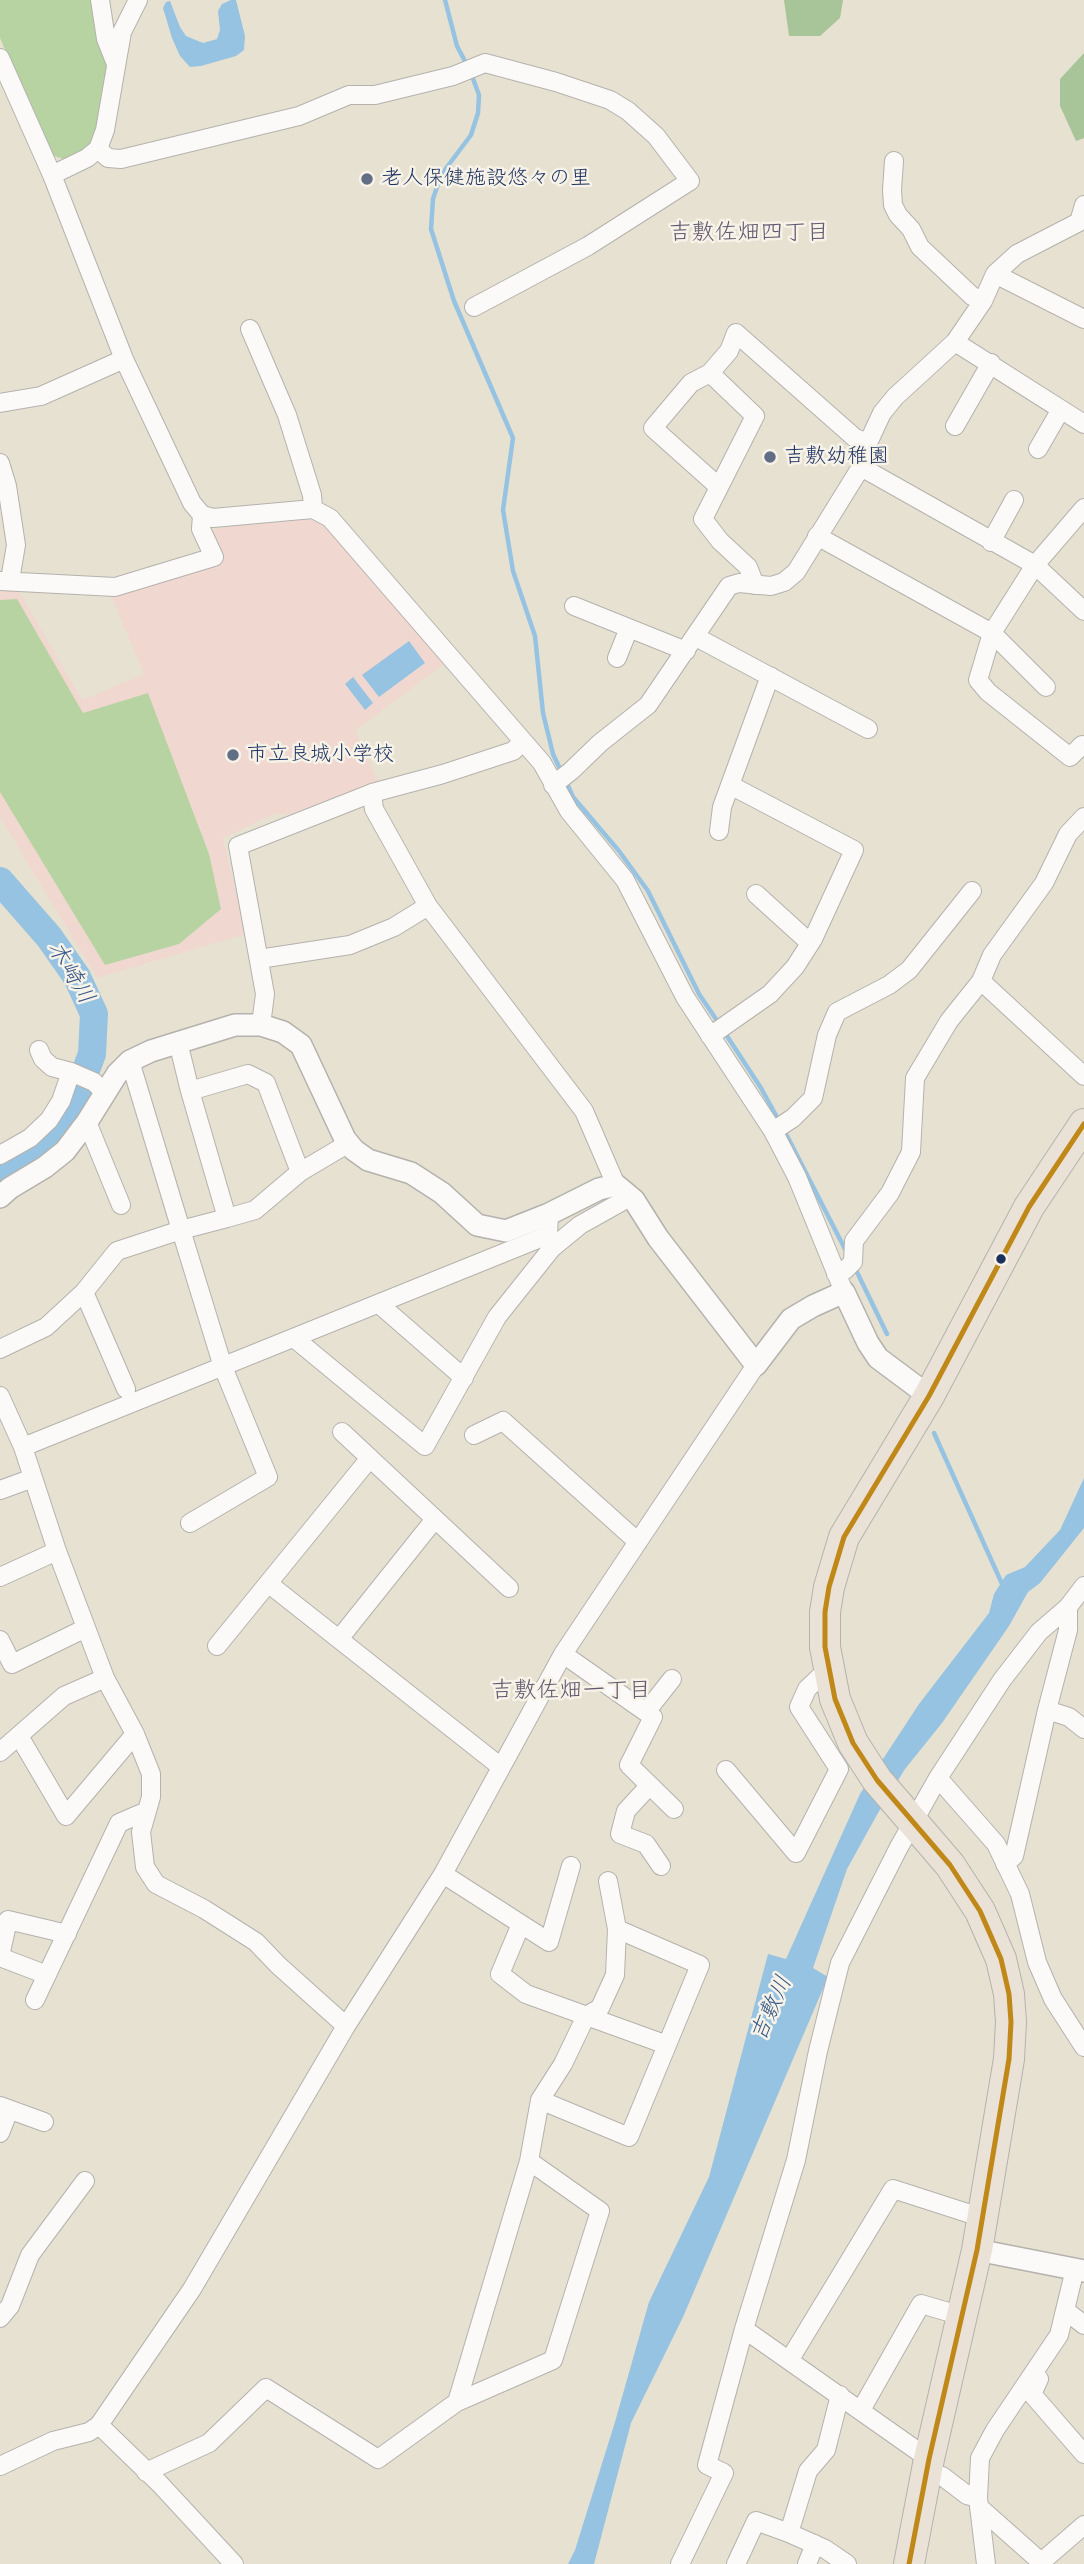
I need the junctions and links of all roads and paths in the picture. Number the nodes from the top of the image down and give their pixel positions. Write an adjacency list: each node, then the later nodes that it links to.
1 (100, 0): 4 (street)
2 (138, 0): 4 (street)
3 (0, 58): 7 (street)
4 (116, 65): 5 (street)
5 (98, 149): 7 (street); 11 (street)
6 (894, 161): 10 (street)
7 (52, 175): 15 (street)
8 (1084, 205): 9 (street)
9 (995, 274): 10 (street); 12 (street)
10 (983, 301): 14 (street)
11 (474, 307)
12 (1084, 319)
13 (250, 329): 29 (street)
14 (955, 342): 16 (street); 22 (street)
15 (124, 359): 18 (street); 30 (street)
16 (991, 363): 19 (street); 21 (street)
17 (710, 373): 22 (street); 26 (street); 26 (street)
18 (0, 403)
19 (1060, 411): 20 (street); 23 (street)
20 (1084, 424)
21 (955, 426)
22 (868, 443): 25 (street)
23 (1038, 449)
24 (0, 463): 34 (street)
25 (861, 467): 31 (street); 32 (street)
26 (719, 487): 35 (street)
27 (1014, 500): 32 (street)
28 (1084, 508): 33 (street)
29 (313, 509): 30 (street); 45 (street)
30 (201, 515): 34 (street)
31 (817, 536): 35 (street); 39 (street)
32 (991, 542): 33 (street)
33 (1035, 565): 37 (street); 39 (street)
34 (5, 580)
35 (755, 585): 40 (street)
36 (574, 606): 38 (street)
37 (1084, 611)
38 (629, 628): 40 (street); 41 (street)
39 (992, 633): 43 (street); 46 (street)
40 (691, 644): 42 (street); 47 (street)
41 (617, 659)
42 (770, 676): 44 (street); 48 (street)
43 (1046, 687)
44 (868, 729)
45 (523, 742): 47 (street); 49 (street)
46 (1082, 746)
47 (553, 785): 59 (street)
48 (730, 785): 51 (street); 55 (street)
49 (372, 793): 54 (street); 56 (street)
50 (1084, 817): 57 (street)
51 (719, 831)
52 (972, 891): 69 (street)
53 (756, 894): 55 (street)
54 (429, 906): 56 (street); 73 (street)
55 (810, 943): 59 (street)
56 (259, 959): 58 (street)
57 (981, 981): 64 (street); 79 (street)
58 (261, 1025): 60 (street); 70 (street)
59 (710, 1036): 69 (street)
60 (178, 1042): 62 (street); 65 (street)
61 (39, 1050): 63 (street)
62 (130, 1061): 66 (street); 77 (street)
63 (71, 1072): 66 (street); 71 (street)
64 (1084, 1076)
65 (190, 1091): 72 (street); 76 (street)
66 (104, 1093): 67 (street)
67 (87, 1122): 74 (street); 75 (street)
68 (1084, 1124): 89 (highway)
69 (773, 1131): 79 (street)
70 (349, 1143): 72 (street); 78 (street)
71 (0, 1154)
72 (300, 1172): 76 (street)
73 (623, 1191): 78 (street); 78 (street); 84 (street)
74 (0, 1197)
75 (121, 1205)
76 (227, 1219): 77 (street)
77 (181, 1230): 80 (street); 85 (street)
78 (550, 1232): 81 (street); 86 (street)
79 (840, 1283): 84 (street); 89 (street)
80 (84, 1292): 83 (street); 87 (street)
81 (379, 1304): 82 (street); 86 (street)
82 (294, 1338): 85 (street); 86 (street)
83 (0, 1349)
84 (757, 1365): 98 (street)
85 (223, 1367): 92 (street); 97 (street)
86 (464, 1378)
87 (127, 1389)
88 (0, 1396): 92 (street)
89 (929, 1396): 110 (highway)
90 (342, 1432): 93 (street)
91 (474, 1435): 98 (street)
92 (23, 1447): 94 (street)
93 (370, 1458): 96 (street); 101 (street)
94 (33, 1478): 95 (street); 99 (street)
95 (0, 1490)
96 (435, 1519): 103 (street); 106 (street)
97 (190, 1522)
98 (639, 1542): 109 (street)
99 (57, 1552): 100 (street); 105 (street)
100 (0, 1577)
101 (269, 1584): 106 (street); 108 (street)
102 (1084, 1586): 104 (street)
103 (509, 1588)
104 (1068, 1607): 113 (street); 121 (street)
105 (86, 1628): 107 (street); 111 (street)
106 (339, 1639): 119 (street)
107 (0, 1640)
108 (217, 1646)
109 (564, 1654): 114 (street); 119 (street)
110 (829, 1668): 120 (street); 125 (highway)
111 (104, 1678): 116 (street); 117 (street)
112 (673, 1679): 114 (street)
113 (1046, 1710): 115 (street); 126 (street)
114 (646, 1712): 122 (street)
115 (1084, 1728)
116 (135, 1734): 117 (street); 124 (street)
117 (19, 1736): 118 (street)
118 (0, 1752)
119 (502, 1767): 129 (street)
120 (726, 1770)
121 (938, 1778): 125 (street); 126 (street)
122 (650, 1786): 123 (street); 128 (street)
123 (674, 1809)
124 (147, 1811): 133 (street); 138 (street)
125 (909, 1820): 147 (highway); 154 (street)
126 (1005, 1864): 140 (street)
127 (570, 1866): 131 (street)
128 (662, 1866)
129 (443, 1874): 131 (street); 138 (street)
130 (608, 1881): 132 (street)
131 (521, 1924): 137 (street)
132 (617, 1929): 137 (street); 139 (street)
133 (66, 1934): 134 (street); 135 (street)
134 (0, 1957): 135 (street)
135 (47, 1975): 136 (street)
136 (35, 2000)
137 (586, 2016): 139 (street); 141 (street)
138 (346, 2026): 160 (street)
139 (667, 2045): 141 (street)
140 (1084, 2046)
141 (540, 2100): 145 (street)
142 (5, 2108): 143 (street); 144 (street)
143 (44, 2122)
144 (0, 2133)
145 (528, 2161): 158 (street); 158 (street)
146 (85, 2181): 152 (street)
147 (983, 2218): 148 (highway); 155 (street)
148 (977, 2250): 149 (street); 151 (highway)
149 (1079, 2270): 150 (street)
150 (1066, 2311): 153 (street); 165 (street)
151 (962, 2316): 159 (street); 163 (highway)
152 (0, 2318)
153 (1084, 2325)
154 (744, 2329): 155 (street); 171 (street)
155 (790, 2359): 157 (street)
156 (1033, 2393): 161 (street)
157 (840, 2395): 159 (street); 167 (street)
158 (457, 2402): 164 (street)
159 (861, 2410): 163 (street)
160 (99, 2425): 162 (street); 164 (street)
161 (1084, 2454)
162 (3, 2459)
163 (928, 2465): 165 (street); 175 (highway)
164 (146, 2472): 170 (street)
165 (979, 2503): 169 (street); 176 (street)
166 (1084, 2525): 169 (street)
167 (789, 2533): 168 (street); 172 (street)
168 (816, 2544): 173 (street); 174 (street)
169 (1040, 2563)
170 (234, 2564)
171 (680, 2564)
172 (736, 2564)
173 (807, 2564)
174 (847, 2564)
175 (909, 2564)
176 (986, 2564)

